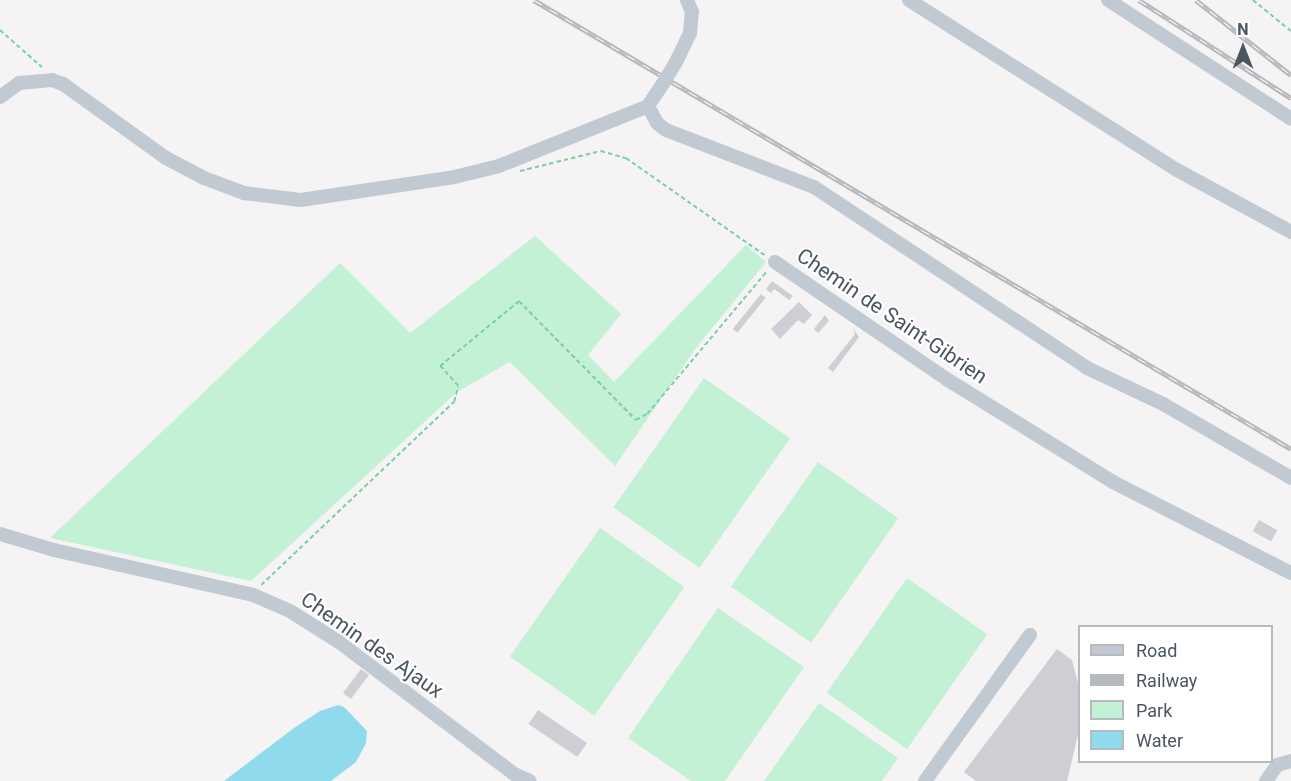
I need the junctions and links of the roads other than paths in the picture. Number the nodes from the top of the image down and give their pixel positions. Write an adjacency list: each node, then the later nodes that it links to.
1 (687, 0): 5 (street, bridge)
2 (909, 0): 7 (street)
3 (1108, 0): 6 (street)
4 (0, 97): 5 (street)
5 (648, 106): 9 (street)
6 (1291, 118)
7 (1291, 232)
8 (775, 262): 11 (street, Chemin de Saint-Gibrien)
9 (1291, 478)
10 (0, 534): 14 (street, Chemin des Ajaux)
11 (1291, 573)
12 (1030, 635): 15 (street)
13 (1291, 761): 16 (street)
14 (530, 781)
15 (925, 781)
16 (1266, 781)

